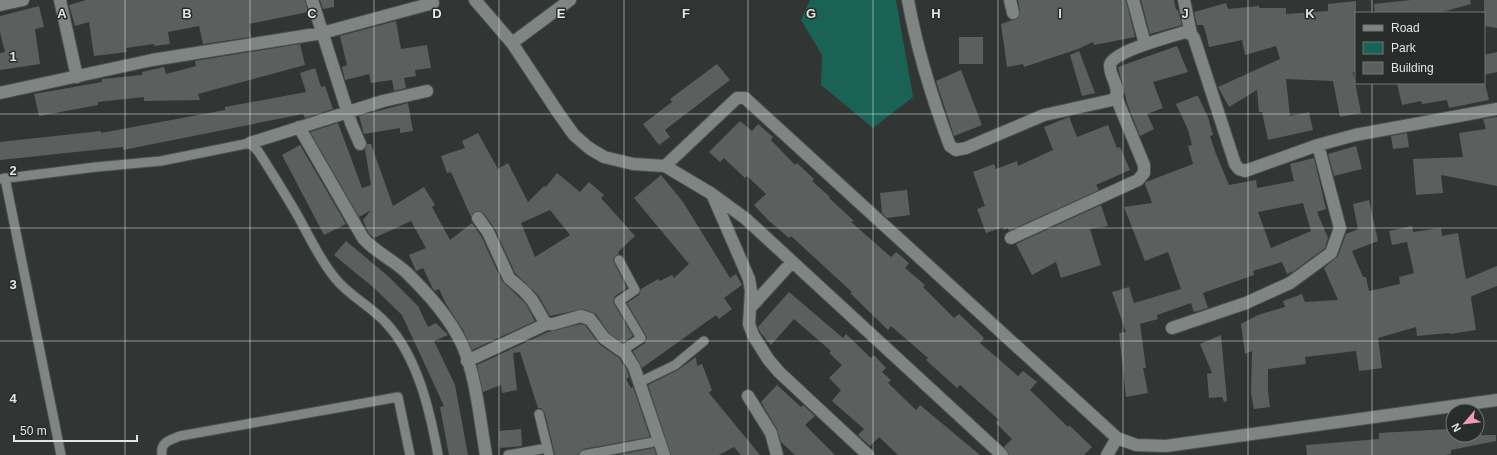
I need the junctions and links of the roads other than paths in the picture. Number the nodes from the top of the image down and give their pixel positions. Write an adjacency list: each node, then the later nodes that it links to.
1 (23, 0): 11 (street)
2 (60, 0): 17 (street)
3 (312, 0): 13 (street)
4 (475, 0): 15 (street)
5 (570, 0): 15 (street)
6 (908, 0): 20 (street)
7 (1010, 0): 12 (street)
8 (1133, 0): 16 (street)
9 (1184, 0): 14 (street)
10 (433, 3): 13 (street)
11 (0, 5)
12 (1013, 13)
13 (322, 33): 17 (street); 22 (street)
14 (1191, 34): 16 (street); 26 (street)
15 (512, 43): 27 (street)
16 (1145, 44): 20 (street)
17 (77, 77): 19 (street)
18 (427, 91): 22 (street)
19 (0, 93)
20 (1116, 98): 31 (street)
21 (1497, 109): 26 (street)
22 (347, 113): 23 (street); 25 (street)
23 (299, 127): 24 (street); 39 (street)
24 (250, 144): 28 (lane); 50 (lane)
25 (360, 144)
26 (1318, 145): 36 (street)
27 (665, 166): 29 (street); 44 (street)
28 (3, 179): 47 (lane)
29 (712, 194): 33 (street); 34 (street)
30 (478, 218): 35 (street)
31 (1011, 238)
32 (619, 260): 38 (lane)
33 (792, 262): 34 (street); 57 (street)
34 (751, 307): 56 (street)
35 (546, 324): 38 (street); 39 (street)
36 (1172, 328)
37 (704, 341): 40 (lane)
38 (623, 350): 40 (street)
39 (467, 361): 51 (street)
40 (640, 382): 45 (street)
41 (748, 396): 55 (street)
42 (1497, 400): 44 (street)
43 (539, 414): 46 (lane)
44 (1117, 438): 58 (street)
45 (659, 441): 53 (lane); 54 (street)
46 (548, 451): 52 (lane)
47 (61, 455)
48 (162, 455): 49 (lane)
49 (410, 455)
50 (438, 455)
51 (486, 455)
52 (508, 455)
53 (584, 455)
54 (664, 455)
55 (778, 455)
56 (868, 455)
57 (1002, 455)
58 (1107, 455)

